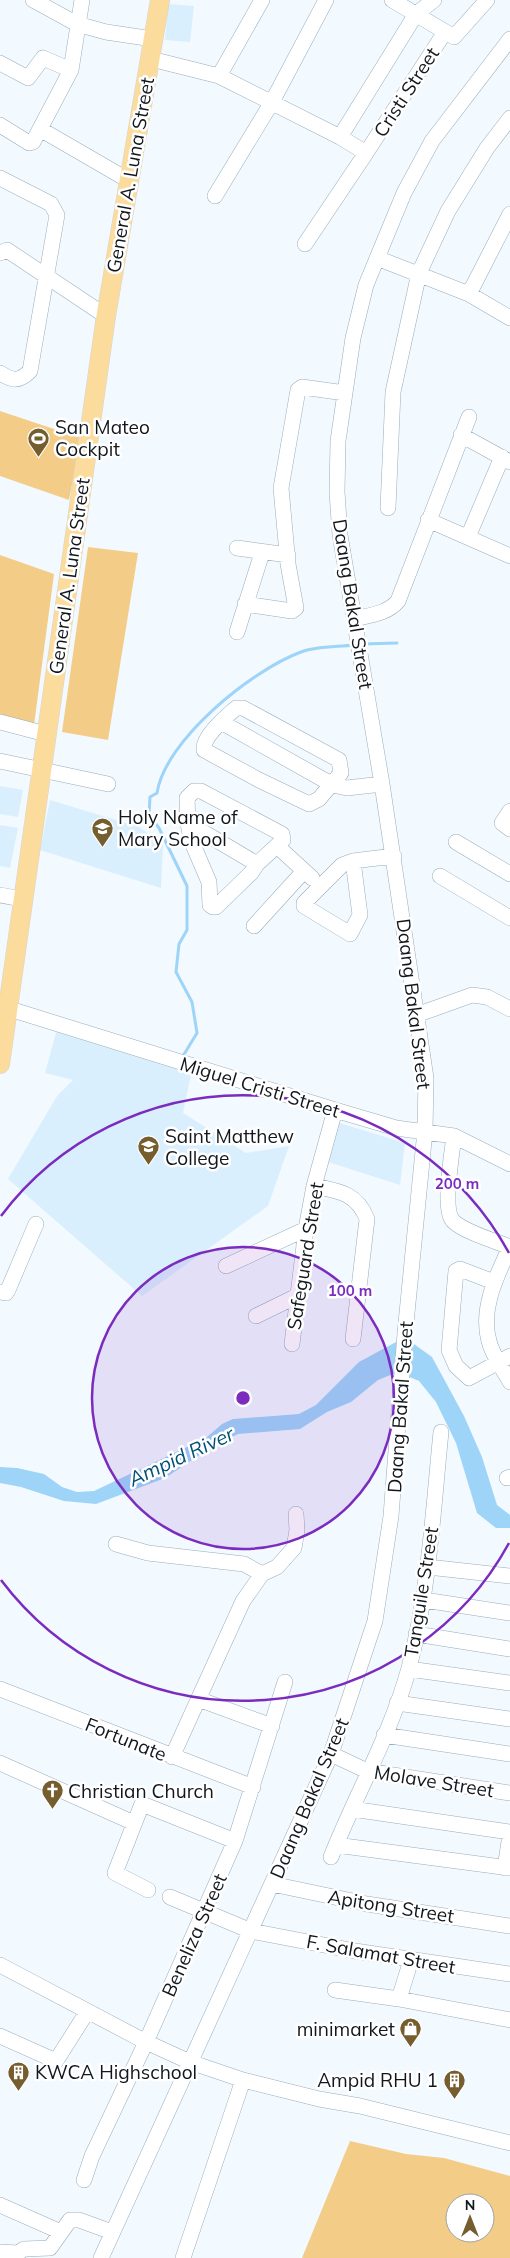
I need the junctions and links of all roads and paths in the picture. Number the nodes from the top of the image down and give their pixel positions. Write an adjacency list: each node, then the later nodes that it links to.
1 (33, 0): 10 (street)
2 (82, 0): 10 (street)
3 (160, 0): 12 (main road, General A. Luna Street)
4 (262, 0): 17 (street)
5 (326, 0): 18 (street)
6 (392, 0): 9 (street)
7 (434, 0): 9 (street)
8 (487, 0): 11 (street)
9 (416, 14): 11 (street); 22 (street)
10 (77, 24): 12 (street); 16 (street)
11 (445, 32): 23 (street, Cristi Street)
12 (153, 39): 14 (main road, General A. Luna Street)
13 (510, 39): 30 (street, Daang Bakal Street)
14 (151, 59): 17 (street); 25 (main road, General A. Luna Street)
15 (0, 63): 16 (street)
16 (72, 70): 21 (street)
17 (219, 76): 18 (street)
18 (272, 102): 22 (street); 26 (street)
19 (510, 118): 31 (street)
20 (0, 125): 21 (street)
21 (40, 128): 25 (street)
22 (340, 137): 23 (street)
23 (366, 153): 28 (street, Cristi Street)
24 (0, 178): 32 (street)
25 (128, 180): 34 (main road, General A. Luna Street)
26 (215, 196)
27 (509, 218): 33 (street)
28 (305, 244)
29 (0, 253): 32 (street)
30 (377, 258): 31 (street); 37 (street, Daang Bakal Street)
31 (419, 273): 33 (street); 41 (street)
32 (46, 275): 34 (street); 36 (street)
33 (470, 294): 35 (street)
34 (106, 316): 53 (main road, General A. Luna Street)
35 (510, 318)
36 (0, 373)
37 (345, 393): 46 (street); 49 (street, Daang Bakal Street)
38 (469, 417): 39 (street)
39 (461, 436): 40 (street); 42 (street)
40 (506, 459): 43 (street)
41 (388, 508)
42 (428, 520): 43 (street); 49 (street)
43 (468, 537): 47 (street)
44 (237, 548): 45 (street)
45 (262, 553): 46 (street); 48 (street)
46 (288, 555): 48 (street)
47 (510, 556)
48 (245, 604): 50 (street)
49 (354, 619): 57 (street, Daang Bakal Street)
50 (238, 632)
51 (0, 722): 53 (street)
52 (221, 722): 58 (street); 58 (street); 58 (street)
53 (46, 734): 55 (main road, General A. Luna Street)
54 (0, 760): 55 (street)
55 (42, 771): 56 (street); 72 (main road, General A. Luna Street)
56 (108, 784)
57 (382, 784): 58 (street); 64 (street, Daang Bakal Street)
58 (333, 785)
59 (510, 810): 61 (street)
60 (188, 823): 63 (street); 66 (street); 66 (street)
61 (510, 829)
62 (456, 842): 68 (street)
63 (277, 846): 66 (street); 67 (street)
64 (394, 856): 65 (street); 77 (street, Daang Bakal Street)
65 (354, 861): 70 (street); 70 (street)
66 (257, 864)
67 (304, 871): 70 (street); 74 (street)
68 (510, 874)
69 (440, 876): 73 (street)
70 (320, 886)
71 (0, 894): 72 (street)
72 (22, 899): 75 (main road, General A. Luna Street)
73 (510, 918)
74 (254, 926)
75 (5, 1007): 78 (main road, General A. Luna Street); 79 (street, Miguel Cristi Street)
76 (510, 1009): 77 (street)
77 (419, 1014): 80 (street, Daang Bakal Street)
78 (0, 1064)
79 (335, 1110): 80 (street, Miguel Cristi Street); 83 (street, Safeguard Street)
80 (425, 1131): 81 (street, Miguel Cristi Street); 115 (street, Daang Bakal Street)
81 (454, 1136): 82 (street, Miguel Cristi Street); 86 (street)
82 (510, 1164)
83 (314, 1186): 85 (street, Safeguard Street); 92 (street)
84 (36, 1224): 89 (street)
85 (306, 1229): 87 (street); 90 (street, Safeguard Street)
86 (510, 1247): 88 (street)
87 (226, 1266)
88 (494, 1282): 94 (street); 94 (street)
89 (0, 1292)
90 (299, 1295): 91 (street); 93 (street, Safeguard Street)
91 (256, 1316)
92 (353, 1339)
93 (292, 1344)
94 (504, 1360): 95 (street)
95 (510, 1382)
96 (441, 1432): 99 (street, Tanguile Street)
97 (296, 1514): 100 (street)
98 (116, 1544): 100 (street)
99 (428, 1567): 101 (street); 102 (street, Tanguile Street)
100 (262, 1574): 110 (street)
101 (510, 1576)
102 (424, 1600): 103 (street); 104 (street, Tanguile Street)
103 (510, 1613)
104 (416, 1634): 105 (street); 106 (street, Tanguile Street)
105 (510, 1649)
106 (409, 1669): 108 (street); 111 (street, Tanguile Street)
107 (285, 1682): 113 (street, Beneliza Street)
108 (510, 1683)
109 (0, 1689): 117 (street, Fortunate)
110 (198, 1699): 113 (street); 117 (street)
111 (397, 1703): 112 (street); 114 (street, Tanguile Street)
112 (510, 1719)
113 (272, 1726): 120 (street, Beneliza Street)
114 (384, 1735): 116 (street); 119 (street, Tanguile Street)
115 (331, 1754): 119 (street, Molave Street); 127 (street, Daang Bakal Street)
116 (510, 1754)
117 (172, 1757): 120 (street, Fortunate)
118 (0, 1763): 123 (street)
119 (368, 1771): 121 (street, Molave Street); 122 (street, Tanguile Street)
120 (253, 1787): 125 (street, Beneliza Street)
121 (510, 1794)
122 (352, 1809): 124 (street); 126 (street, Tanguile Street)
123 (134, 1824): 125 (street); 128 (street)
124 (510, 1833): 126 (street)
125 (235, 1841): 130 (street, Beneliza Street)
126 (507, 1868)
127 (272, 1884): 131 (street, Apitong Street); 132 (street, Daang Bakal Street)
128 (148, 1890)
129 (170, 1897): 130 (street, F. Salamat Street)
130 (204, 1910): 132 (street, F. Salamat Street); 141 (street, Beneliza Street)
131 (510, 1926)
132 (252, 1930): 133 (street, F. Salamat Street); 142 (street, Daang Bakal Street)
133 (411, 1960): 135 (street, F. Salamat Street); 137 (street)
134 (0, 1965): 138 (street)
135 (510, 1974)
136 (335, 1990): 137 (street)
137 (399, 1998): 139 (street)
138 (87, 2012): 140 (street); 141 (street)
139 (510, 2020)
140 (0, 2036)
141 (146, 2042): 142 (street); 145 (street, Beneliza Street)
142 (190, 2062): 143 (street); 148 (street, Daang Bakal Street)
143 (242, 2080): 144 (street); 152 (street)
144 (510, 2143)
145 (84, 2180)
146 (0, 2205): 147 (street)
147 (61, 2232): 148 (street); 150 (street)
148 (112, 2232): 151 (street, Daang Bakal Street)
149 (0, 2252): 150 (street)
150 (17, 2255)
151 (101, 2258)
152 (184, 2258)

